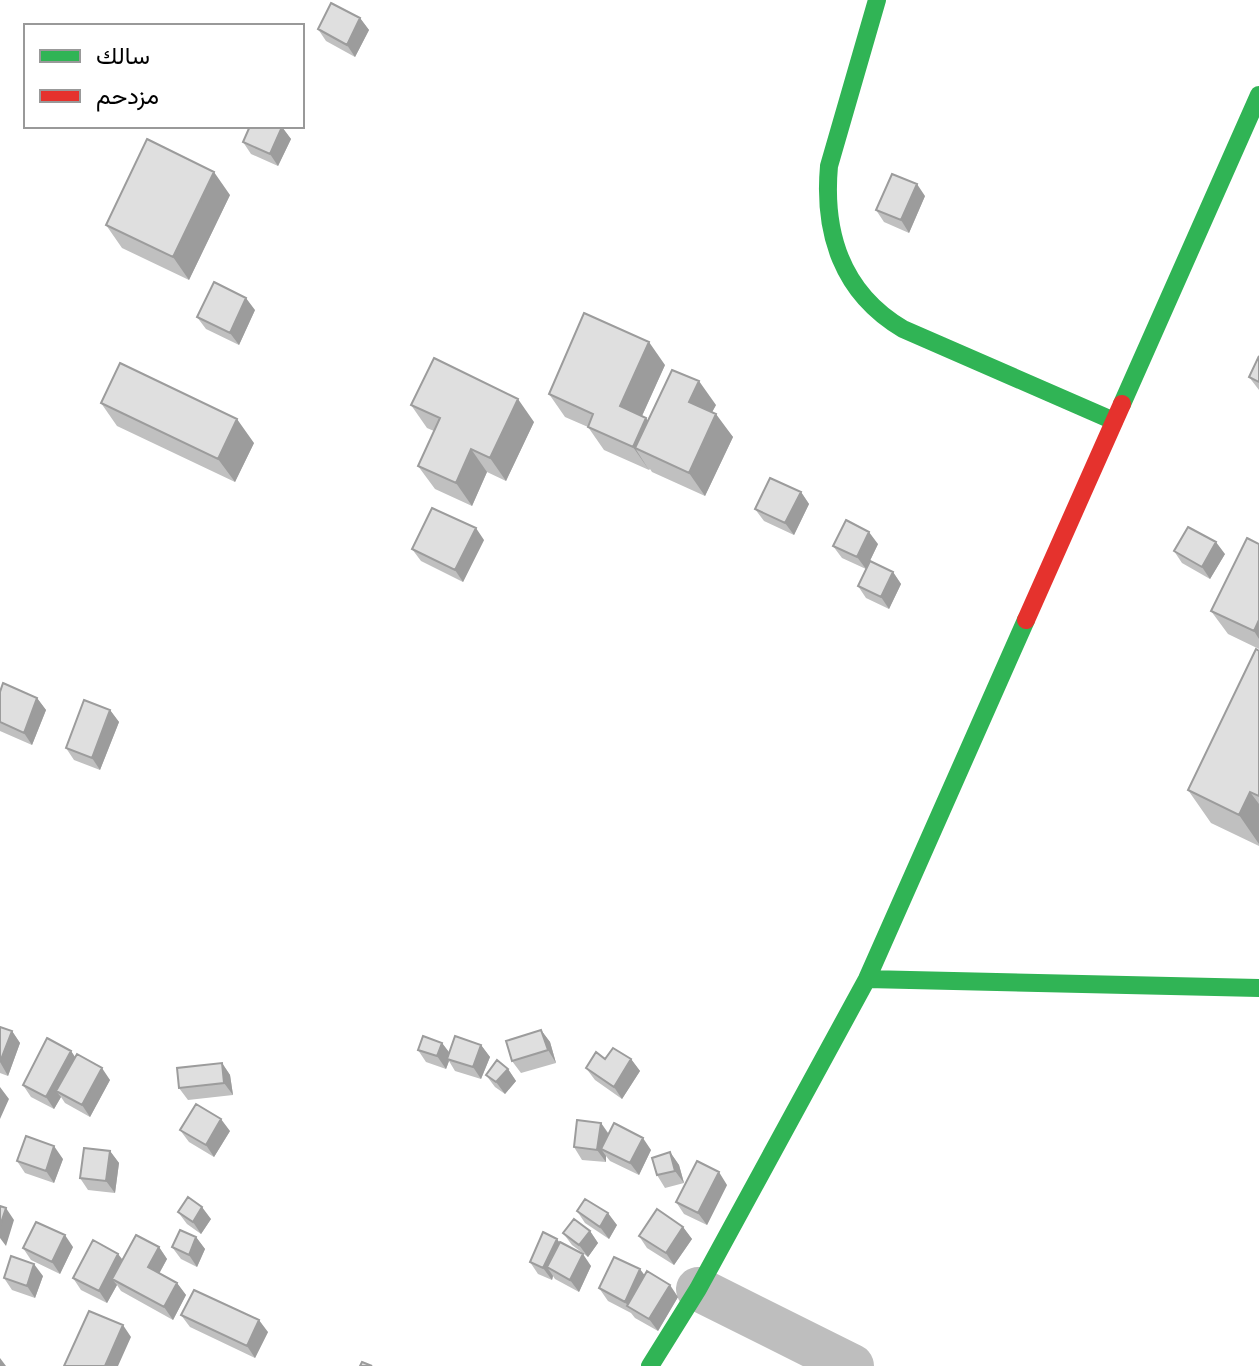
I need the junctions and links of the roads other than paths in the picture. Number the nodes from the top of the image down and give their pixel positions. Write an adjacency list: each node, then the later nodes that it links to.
1 (877, 0): 3 (street)
2 (1259, 95): 3 (street)
3 (1114, 421): 4 (street)
4 (867, 979): 5 (street); 6 (street)
5 (1259, 988)
6 (698, 1289): 7 (street); 8 (street)
7 (650, 1366)
8 (852, 1366)

